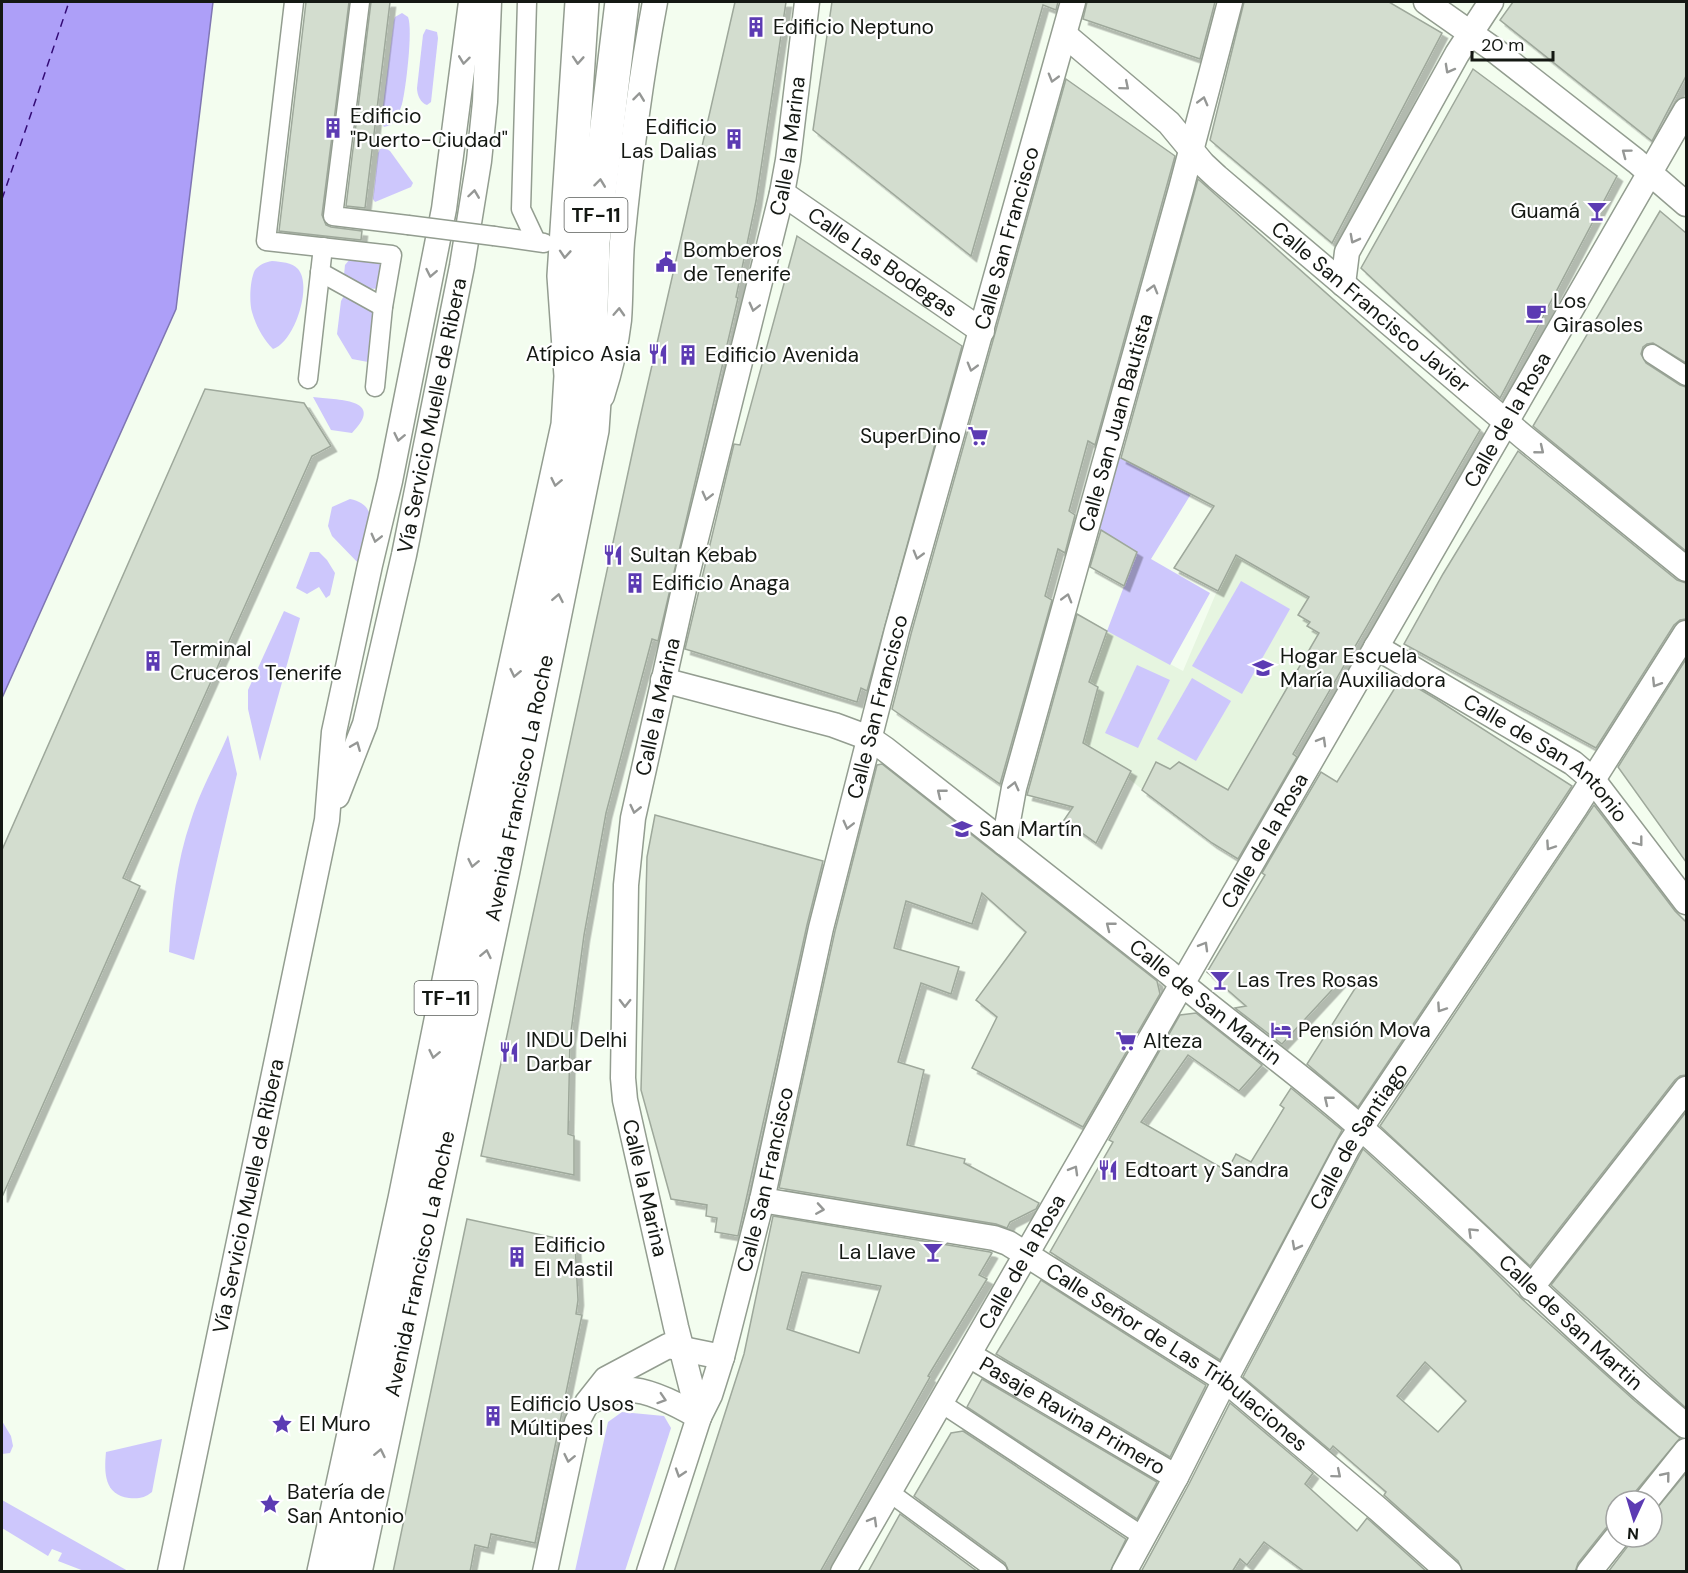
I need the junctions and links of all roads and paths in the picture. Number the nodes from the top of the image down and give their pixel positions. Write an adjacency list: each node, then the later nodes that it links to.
1 (294, 2): 21 (street)
2 (360, 2): 5 (street, bridge)
3 (471, 2): 38 (street, Vía Servicio Muelle de Ribera, one-way to 38)
4 (489, 2): 38 (street, Vía Servicio Muelle de Ribera, one-way to 4)
5 (528, 2)
6 (582, 2): 31 (main road, TF-11, one-way to 31)
7 (621, 2): 31 (main road, TF-11, one-way to 7)
8 (655, 2): 31 (street, Avenida Francisco La Roche, one-way to 8)
9 (807, 2): 19 (street, Calle la Marina)
10 (1073, 2): 15 (street, Calle San Francisco)
11 (1230, 2): 17 (street, Calle San Juan Bautista, one-way to 11)
12 (1426, 2): 14 (street)
13 (1491, 2): 14 (street)
14 (1470, 33): 18 (street, one-way to 14); 23 (street, one-way to 23)
15 (1065, 35): 17 (street, Calle San Francisco Javier, one-way to 17); 25 (street, Calle San Francisco, one-way to 25)
16 (1686, 110): 18 (street, Calle de la Rosa)
17 (1191, 150): 23 (street, Calle San Francisco Javier); 39 (street, Calle San Juan Bautista, one-way to 17)
18 (1650, 172): 20 (street); 30 (street, Calle de la Rosa)
19 (782, 193): 25 (street, Calle Las Bodegas); 35 (street, Calle la Marina, one-way to 35)
20 (1686, 204)
21 (323, 247): 22 (street); 24 (street)
22 (320, 272): 24 (street); 28 (street)
23 (1343, 284): 30 (street, Calle San Francisco Javier)
24 (383, 307): 29 (street)
25 (982, 331): 36 (street, Calle San Francisco, one-way to 36)
26 (1652, 354): 27 (street)
27 (1686, 376)
28 (308, 379)
29 (375, 387)
30 (1506, 422): 32 (street, Calle San Francisco Javier, one-way to 32); 34 (street, Calle de la Rosa)
31 (580, 427): 62 (main road, Avenida Francisco La Roche / TF-11, one-way to 62); 63 (main road, Avenida Francisco La Roche / TF-11, one-way to 31)
32 (1686, 568)
33 (1686, 633): 37 (street, Calle de Santiago, one-way to 37)
34 (1376, 647): 37 (street, Calle de San Antonio); 41 (street, Calle de la Rosa, one-way to 34)
35 (663, 680): 36 (street, Calle de San Martin); 47 (street, Calle la Marina, one-way to 47)
36 (869, 738): 39 (street, Calle de San Martin, one-way to 36); 44 (street, Calle San Francisco, one-way to 44)
37 (1593, 780): 40 (street, Calle de San Antonio, one-way to 40); 43 (street, Calle de Santiago, one-way to 43)
38 (327, 820): 61 (street, Vía Servicio Muelle de Ribera)
39 (1004, 843): 41 (street, Calle de San Martin, one-way to 39)
40 (1686, 902)
41 (1182, 983): 43 (street, Calle de San Martin, one-way to 41); 45 (street, Calle de la Rosa, one-way to 41)
42 (1686, 1089): 46 (street)
43 (1360, 1127): 46 (street, Calle de San Martin, one-way to 43); 50 (street, Calle de Santiago, one-way to 50)
44 (762, 1200): 45 (street, Calle Señor de Las Tribulaciones, one-way to 45); 49 (street, Calle San Francisco)
45 (1026, 1253): 48 (street, Calle de la Rosa); 50 (street, Calle Señor de Las Tribulaciones)
46 (1531, 1288): 54 (street, Calle de San Martin)
47 (683, 1349): 49 (street); 51 (street); 53 (street, Calle la Marina)
48 (969, 1355): 52 (street, Calle de la Rosa); 56 (street, Pasaje Ravina Primero)
49 (722, 1357): 53 (street, Calle San Francisco)
50 (1225, 1380): 56 (street, Calle de Santiago); 69 (street, Calle Señor de Las Tribulaciones, one-way to 69)
51 (587, 1403): 53 (street, one-way to 53); 64 (street, one-way to 64)
52 (941, 1404): 58 (street, Calle de la Rosa); 59 (street)
53 (699, 1418): 65 (street, Calle San Francisco, one-way to 65)
54 (1686, 1426)
55 (1686, 1451): 57 (street, one-way to 55)
56 (1176, 1477): 59 (street, Calle de Santiago)
57 (1656, 1489)
58 (889, 1492): 66 (street, Calle de la Rosa, one-way to 58); 67 (street)
59 (1143, 1537): 68 (street, Calle de Santiago)
60 (1607, 1549): 70 (street)
61 (170, 1572)
62 (324, 1572)
63 (355, 1572)
64 (545, 1572)
65 (649, 1572)
66 (843, 1572)
67 (998, 1572)
68 (1124, 1572)
69 (1449, 1572)
70 (1589, 1572)

